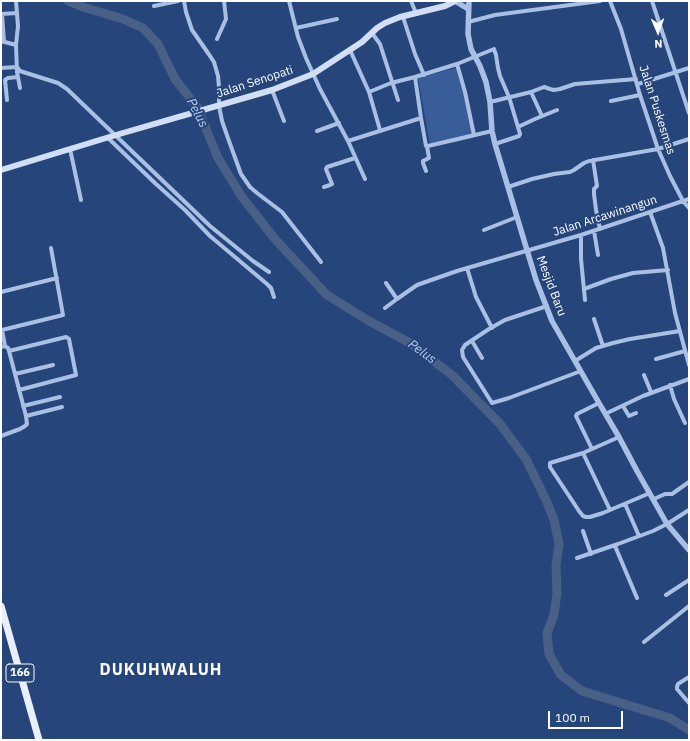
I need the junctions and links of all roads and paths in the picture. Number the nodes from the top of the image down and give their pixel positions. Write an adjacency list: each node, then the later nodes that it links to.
1 (16, 1): 14 (street)
2 (178, 1): 12 (street)
3 (184, 1): 48 (street)
4 (224, 1): 22 (street)
5 (289, 1): 20 (street)
6 (411, 1): 15 (street)
7 (455, 1): 13 (street); 15 (main road, Jalan Senopati)
8 (469, 1): 13 (street, Mesjid Baru)
9 (600, 1): 19 (street)
10 (610, 1): 35 (street, Jalan Puskesmas)
11 (652, 1): 30 (street)
12 (154, 6)
13 (468, 9): 19 (street, Mesjid Baru)
14 (17, 13): 16 (street); 24 (street)
15 (416, 13): 17 (main road, Jalan Senopati)
16 (2, 14): 23 (street)
17 (403, 16): 21 (main road, Jalan Senopati); 33 (street)
18 (336, 19): 20 (street)
19 (468, 22): 26 (street, Mesjid Baru)
20 (296, 28): 32 (street)
21 (372, 33): 25 (main road, Jalan Senopati); 36 (street)
22 (217, 39)
23 (3, 42): 24 (street)
24 (16, 45): 31 (street)
25 (350, 50): 32 (main road, Jalan Senopati); 40 (street)
26 (475, 57): 27 (street); 43 (street); 47 (street, Mesjid Baru)
27 (457, 64): 33 (street); 60 (street)
28 (1, 68): 31 (street)
29 (689, 68): 30 (street)
30 (675, 72): 37 (street); 50 (street)
31 (17, 73): 38 (street); 44 (street); 59 (street)
32 (313, 74): 39 (main road, Jalan Senopati); 54 (street)
33 (424, 75): 34 (street)
34 (415, 77): 36 (street); 52 (street)
35 (636, 79): 37 (street, Jalan Puskesmas); 41 (street)
36 (391, 83): 40 (street); 45 (street)
37 (638, 84): 42 (street, Jalan Puskesmas)
38 (20, 88)
39 (272, 90): 48 (main road, Jalan Senopati); 53 (street)
40 (369, 92): 56 (street)
41 (531, 92): 43 (street); 51 (street)
42 (640, 95): 46 (street); 65 (street, Jalan Puskesmas)
43 (509, 97): 47 (street); 55 (street)
44 (7, 100)
45 (398, 100)
46 (610, 101)
47 (490, 102): 58 (street, Mesjid Baru)
48 (224, 105): 59 (main road, Jalan Senopati); 87 (street)
49 (557, 110): 51 (street)
50 (689, 113)
51 (542, 116): 55 (street)
52 (421, 118): 56 (street); 64 (street)
53 (284, 121)
54 (339, 123): 57 (street); 62 (street)
55 (518, 127): 63 (street)
56 (380, 130): 62 (street)
57 (317, 131)
58 (492, 131): 60 (street); 63 (street, Mesjid Baru)
59 (112, 136): 66 (main road, Jalan Senopati); 90 (street); 95 (street)
60 (474, 136): 64 (street)
61 (689, 140): 65 (street)
62 (348, 141): 67 (street)
63 (495, 144): 72 (street, Mesjid Baru)
64 (427, 146): 70 (street)
65 (658, 148): 68 (street); 76 (street, Jalan Puskesmas)
66 (70, 149): 69 (main road, Jalan Senopati); 75 (street)
67 (355, 158): 71 (street); 73 (street)
68 (593, 160): 72 (street); 80 (street)
69 (1, 170)
70 (426, 171)
71 (365, 179)
72 (508, 186): 79 (street, Mesjid Baru)
73 (324, 187)
74 (689, 199): 76 (street, Jalan Arcawinangun)
75 (81, 200)
76 (683, 201): 77 (street, Jalan Puskesmas); 78 (street, Jalan Arcawinangun)
77 (689, 208)
78 (650, 212): 80 (street, Jalan Arcawinangun); 89 (street)
79 (517, 217): 81 (street); 85 (street, Mesjid Baru)
80 (600, 229): 82 (street, Jalan Arcawinangun)
81 (484, 230)
82 (594, 231): 83 (street, Jalan Arcawinangun); 86 (street)
83 (581, 235): 85 (street, Jalan Arcawinangun); 93 (street)
84 (51, 248): 91 (street)
85 (526, 251): 88 (street, Jalan Arcawinangun); 98 (street, Mesjid Baru)
86 (598, 255)
87 (321, 262)
88 (467, 268): 96 (street, Jalan Arcawinangun); 101 (street)
89 (668, 270): 93 (street); 103 (street)
90 (269, 272)
91 (57, 278): 94 (street); 102 (street)
92 (386, 283): 96 (street)
93 (584, 289): 97 (street)
94 (1, 292)
95 (274, 297)
96 (397, 299): 99 (street, Jalan Arcawinangun)
97 (585, 300)
98 (547, 306): 101 (street); 111 (street, Mesjid Baru)
99 (385, 308)
100 (594, 319): 106 (street)
101 (492, 328): 104 (street)
102 (1, 329): 105 (street)
103 (680, 332): 106 (street); 108 (street)
104 (472, 341): 109 (street); 114 (street)
105 (3, 346): 107 (street)
106 (603, 346): 111 (street)
107 (8, 351): 115 (street); 119 (street)
108 (685, 351): 110 (street); 113 (street)
109 (482, 358)
110 (656, 359)
111 (575, 361): 114 (street, Mesjid Baru)
112 (53, 365): 115 (street)
113 (689, 365)
114 (581, 371): 122 (street, Mesjid Baru)
115 (15, 374): 119 (street)
116 (644, 375): 120 (street)
117 (689, 379): 118 (street)
118 (670, 385): 120 (street); 129 (street)
119 (19, 390): 123 (street)
120 (651, 392): 124 (street)
121 (60, 397): 123 (street)
122 (599, 404): 127 (street, Mesjid Baru); 132 (street)
123 (23, 406): 128 (street)
124 (623, 406): 126 (street); 127 (street)
125 (62, 407): 128 (street)
126 (636, 413)
127 (605, 414): 131 (street, Mesjid Baru)
128 (26, 416): 130 (street)
129 (685, 423)
130 (1, 436)
131 (619, 437): 132 (street); 135 (street, Mesjid Baru)
132 (592, 449): 133 (street)
133 (583, 453): 138 (street); 138 (street)
134 (689, 482): 136 (street)
135 (650, 493): 136 (street, Mesjid Baru); 137 (street)
136 (654, 499): 140 (street, Mesjid Baru)
137 (625, 504): 138 (street); 142 (street)
138 (610, 510)
139 (689, 510): 140 (street)
140 (668, 524): 142 (street); 144 (street, Mesjid Baru)
141 (583, 531): 145 (street)
142 (639, 536): 143 (street)
143 (615, 546): 145 (street); 149 (street)
144 (689, 550)
145 (591, 554): 146 (street)
146 (577, 558)
147 (689, 580): 148 (street)
148 (666, 595)
149 (637, 598)
150 (1, 606): 155 (main road, 166)
151 (689, 606): 152 (street)
152 (644, 642)
153 (689, 677): 154 (street)
154 (689, 703)
155 (39, 740)

